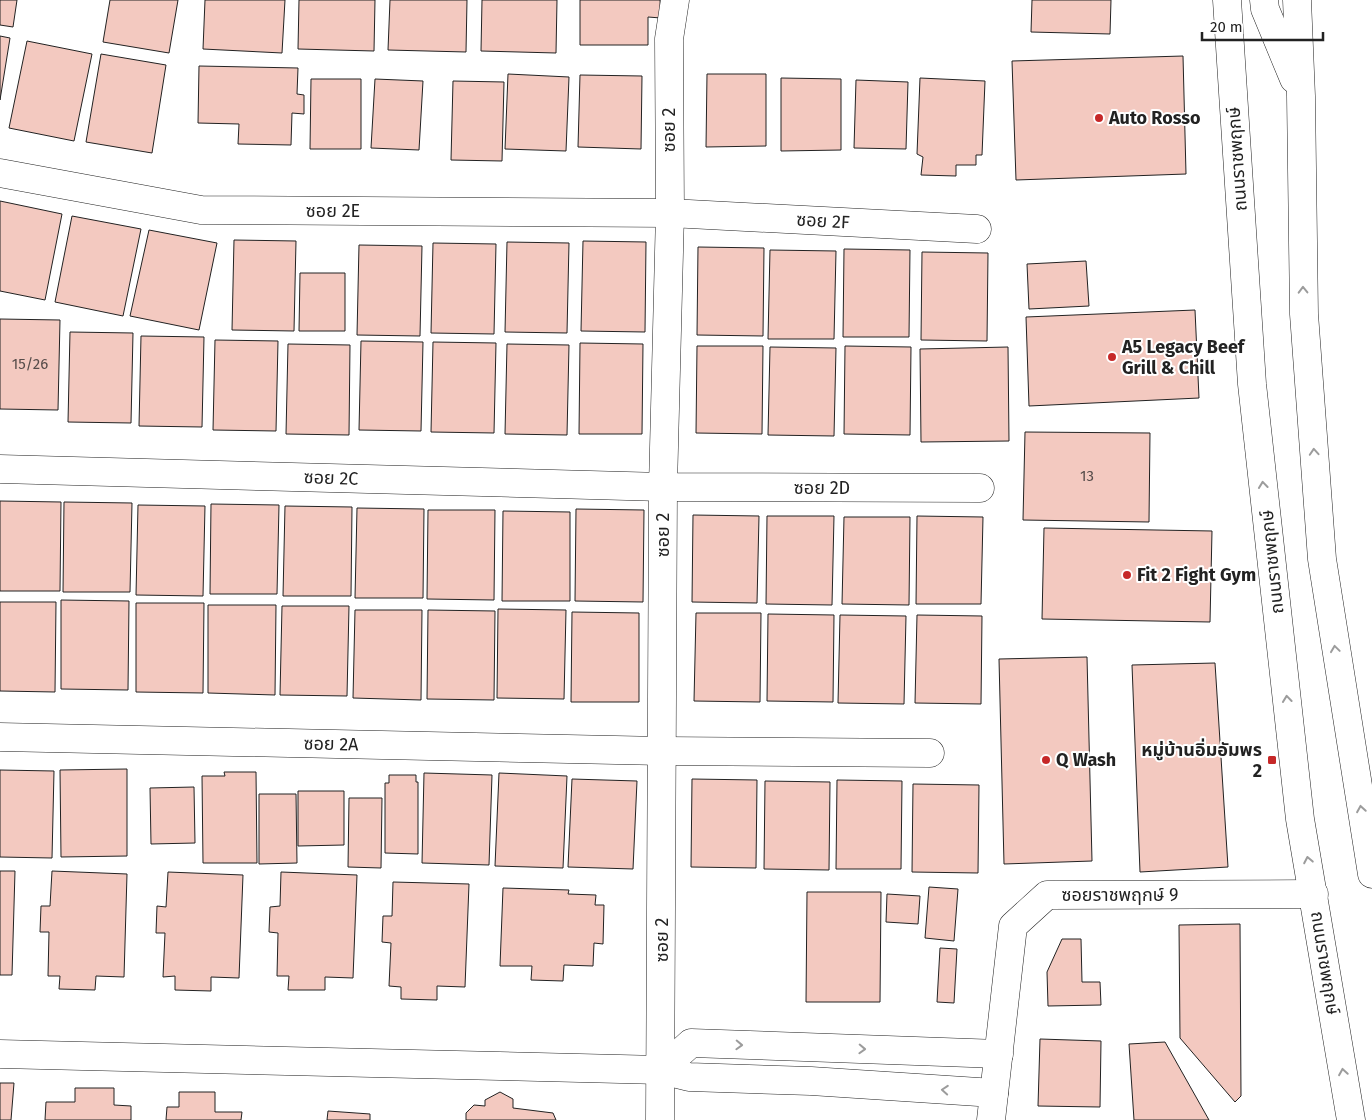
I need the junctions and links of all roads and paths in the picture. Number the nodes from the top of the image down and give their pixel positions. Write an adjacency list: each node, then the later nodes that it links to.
1 (675, 0): 7 (street, ซอย 2)
2 (1227, 0): 16 (street, ถนนราชพฤกษ์, one-way to 2)
3 (1264, 0): 5 (street)
4 (1297, 0): 5 (street)
5 (1301, 96): 15 (street, one-way to 5)
6 (0, 174): 7 (street, ซอย 2E)
7 (670, 213): 8 (street, ซอย 2F); 10 (street, ซอย 2)
8 (977, 228)
9 (0, 469): 10 (street, ซอย 2C)
10 (663, 487): 11 (street, ซอย 2D); 13 (street, ซอย 2)
11 (980, 488)
12 (0, 737): 13 (street, ซอย 2A)
13 (662, 751): 14 (street, ซอย 2A); 19 (street, ซอย 2)
14 (930, 753)
15 (1372, 874)
16 (1314, 894): 18 (street, ซอยราชพฤกษ์ 9); 23 (street, ถนนราชพฤกษ์, one-way to 16)
17 (0, 1054): 19 (street)
18 (999, 1054): 19 (street, one-way to 18); 20 (street, ซอยราชพฤกษ์ 9)
19 (661, 1070): 20 (street, one-way to 19); 21 (street, ซอย 2)
20 (994, 1093): 22 (street, ซอยราชพฤกษ์ 9)
21 (660, 1120)
22 (991, 1120)
23 (1351, 1120)

